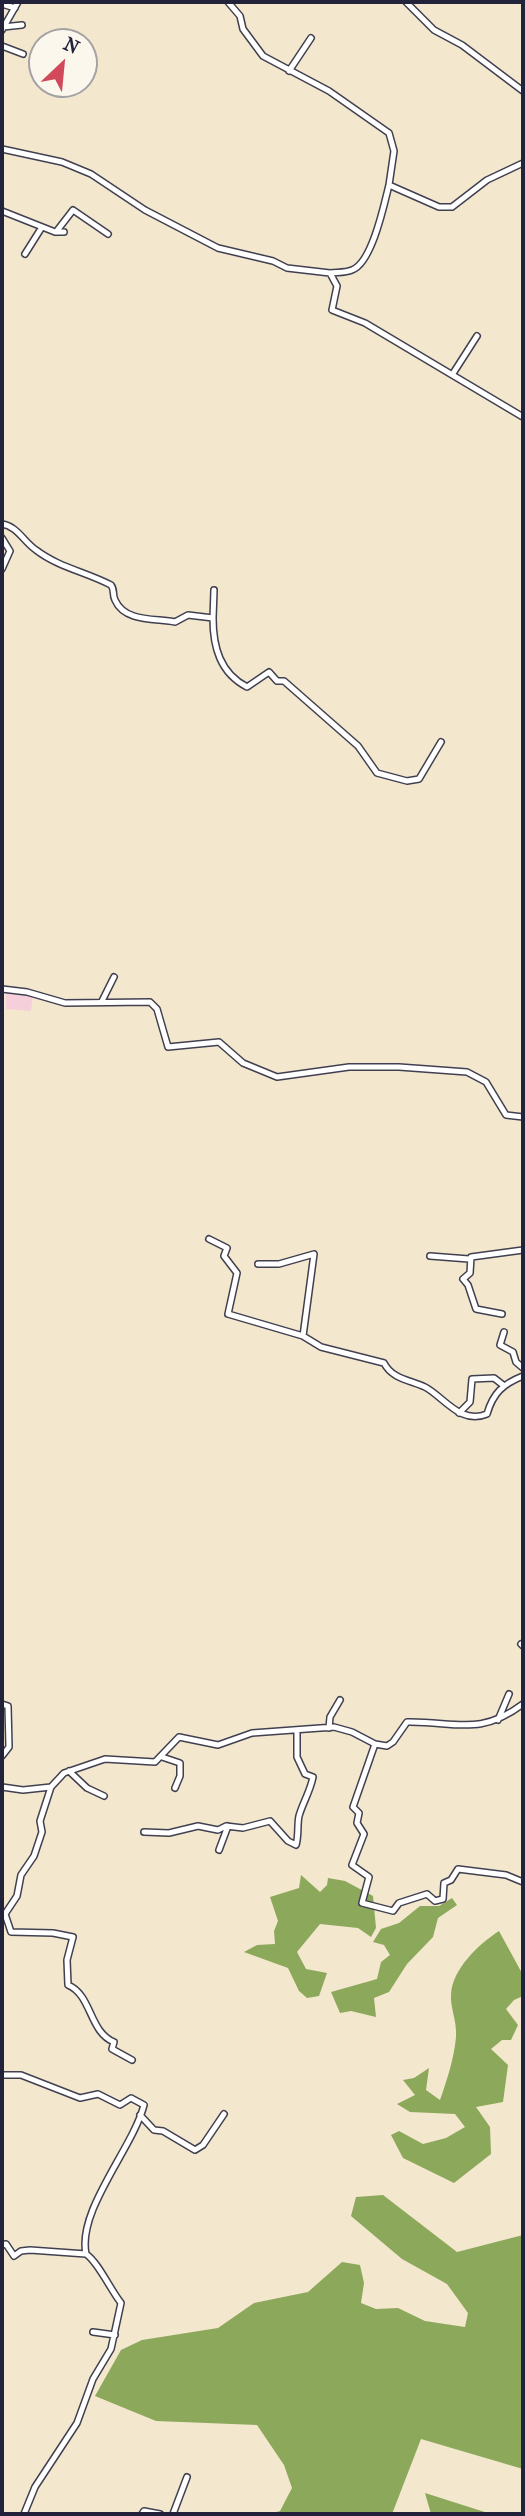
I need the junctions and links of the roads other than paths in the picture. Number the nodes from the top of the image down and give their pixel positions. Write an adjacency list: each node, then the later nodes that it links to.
1 (228, 2): 10 (street)
2 (406, 2): 11 (street)
3 (2, 4): 4 (street)
4 (16, 5): 6 (street)
5 (22, 25): 6 (street)
6 (3, 29)
7 (311, 38): 10 (street)
8 (2, 46): 9 (street)
9 (23, 54)
10 (289, 71): 14 (street)
11 (523, 90)
12 (2, 149): 21 (street)
13 (523, 163): 14 (street)
14 (389, 185): 21 (street)
15 (2, 211): 16 (street)
16 (42, 227): 17 (street); 20 (street)
17 (56, 232): 18 (street); 19 (street)
18 (64, 232)
19 (108, 234)
20 (25, 254)
21 (330, 273): 23 (street)
22 (477, 336): 23 (street)
23 (452, 375): 24 (street)
24 (523, 417)
25 (2, 524): 29 (street)
26 (2, 538): 27 (street)
27 (4, 566)
28 (214, 590): 29 (street)
29 (213, 618): 30 (street)
30 (441, 743)
31 (114, 977): 33 (street)
32 (2, 989): 33 (street)
33 (102, 1001): 34 (street)
34 (523, 1118)
35 (209, 1238): 42 (street)
36 (523, 1250): 38 (street)
37 (430, 1256): 38 (street)
38 (469, 1259): 40 (street)
39 (258, 1264): 42 (street)
40 (502, 1314)
41 (503, 1332): 43 (street)
42 (303, 1336): 46 (street)
43 (523, 1368)
44 (523, 1376): 45 (street)
45 (503, 1385): 46 (street); 46 (street)
46 (459, 1413)
47 (509, 1694): 51 (street)
48 (340, 1700): 52 (street)
49 (2, 1704): 55 (street)
50 (523, 1704): 51 (street)
51 (498, 1720): 54 (street)
52 (329, 1728): 53 (street); 54 (street)
53 (297, 1730): 56 (street); 62 (street)
54 (375, 1744): 65 (street)
55 (2, 1756)
56 (162, 1757): 57 (street); 60 (street)
57 (69, 1771): 59 (street); 61 (street)
58 (2, 1787): 59 (street)
59 (51, 1787): 66 (street)
60 (175, 1788)
61 (104, 1796)
62 (228, 1826): 63 (street); 64 (street)
63 (144, 1832)
64 (219, 1850)
65 (523, 1882)
66 (132, 2060)
67 (2, 2075): 69 (street)
68 (224, 2114): 69 (street)
69 (140, 2115): 71 (street)
70 (2, 2245): 71 (street)
71 (86, 2254): 73 (street)
72 (93, 2332): 73 (street)
73 (115, 2335): 75 (street)
74 (187, 2477): 78 (street)
75 (24, 2514)
76 (142, 2514): 77 (street)
77 (160, 2514)
78 (173, 2514)

